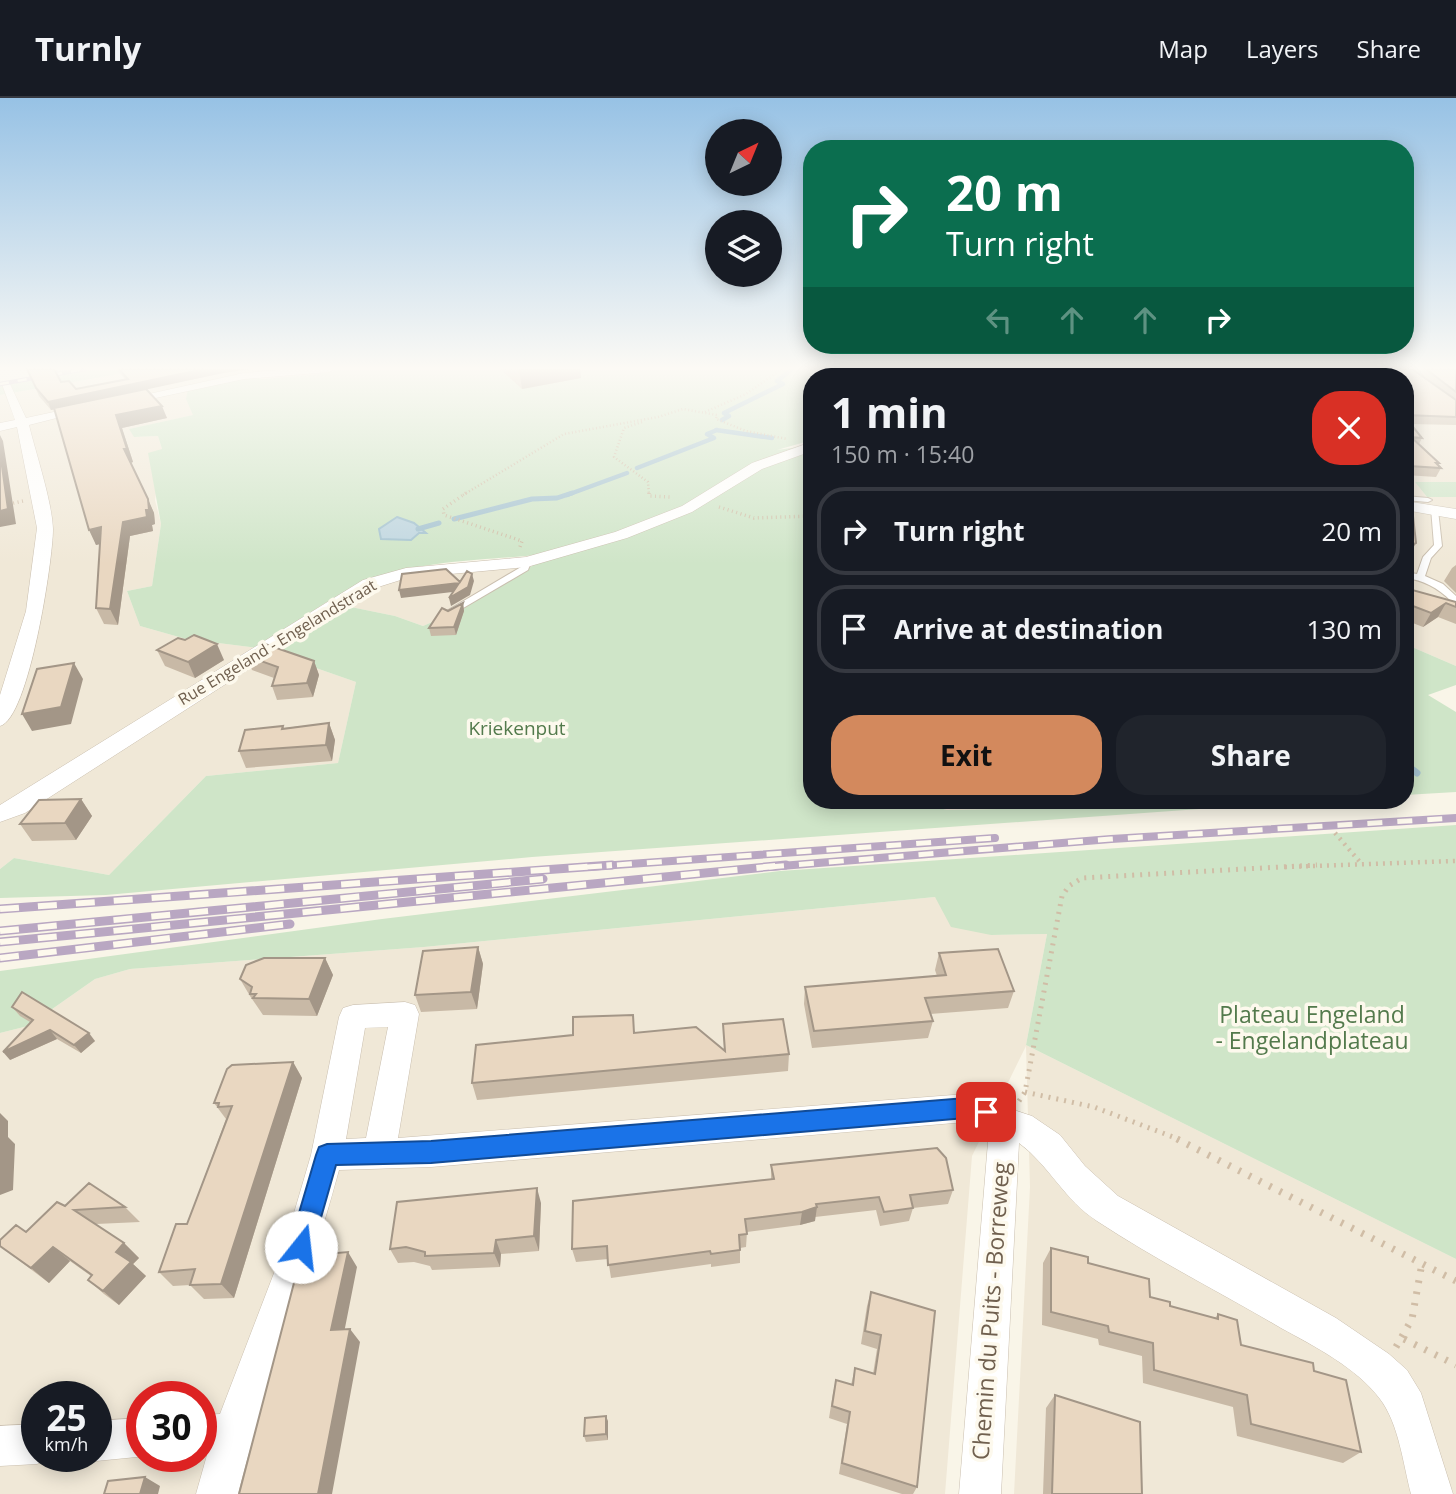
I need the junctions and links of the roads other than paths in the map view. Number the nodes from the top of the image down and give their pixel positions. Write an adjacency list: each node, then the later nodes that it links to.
1 (25, 434): 12 (street)
2 (803, 449): 7 (street, Rue Engeland - Engelandstraat)
3 (1414, 500): 5 (lane)
4 (1414, 505): 5 (street)
5 (1431, 505): 6 (street); 9 (lane)
6 (1456, 514)
7 (527, 562): 11 (lane); 13 (street, Rue Engeland - Engelandstraat)
8 (1414, 576): 9 (lane)
9 (1421, 576): 10 (lane)
10 (1437, 609)
11 (449, 612)
12 (0, 720)
13 (0, 814)
14 (1015, 1106): 15 (street); 22 (street, Chemin du Puits - Borreweg); 23 (street)
15 (379, 1153): 16 (street); 16 (street)
16 (327, 1155): 17 (street)
17 (217, 1434)
18 (21, 1445): 19 (street)
19 (0, 1446)
20 (217, 1472): 21 (street)
21 (217, 1494)
22 (980, 1494)
23 (1432, 1494)

